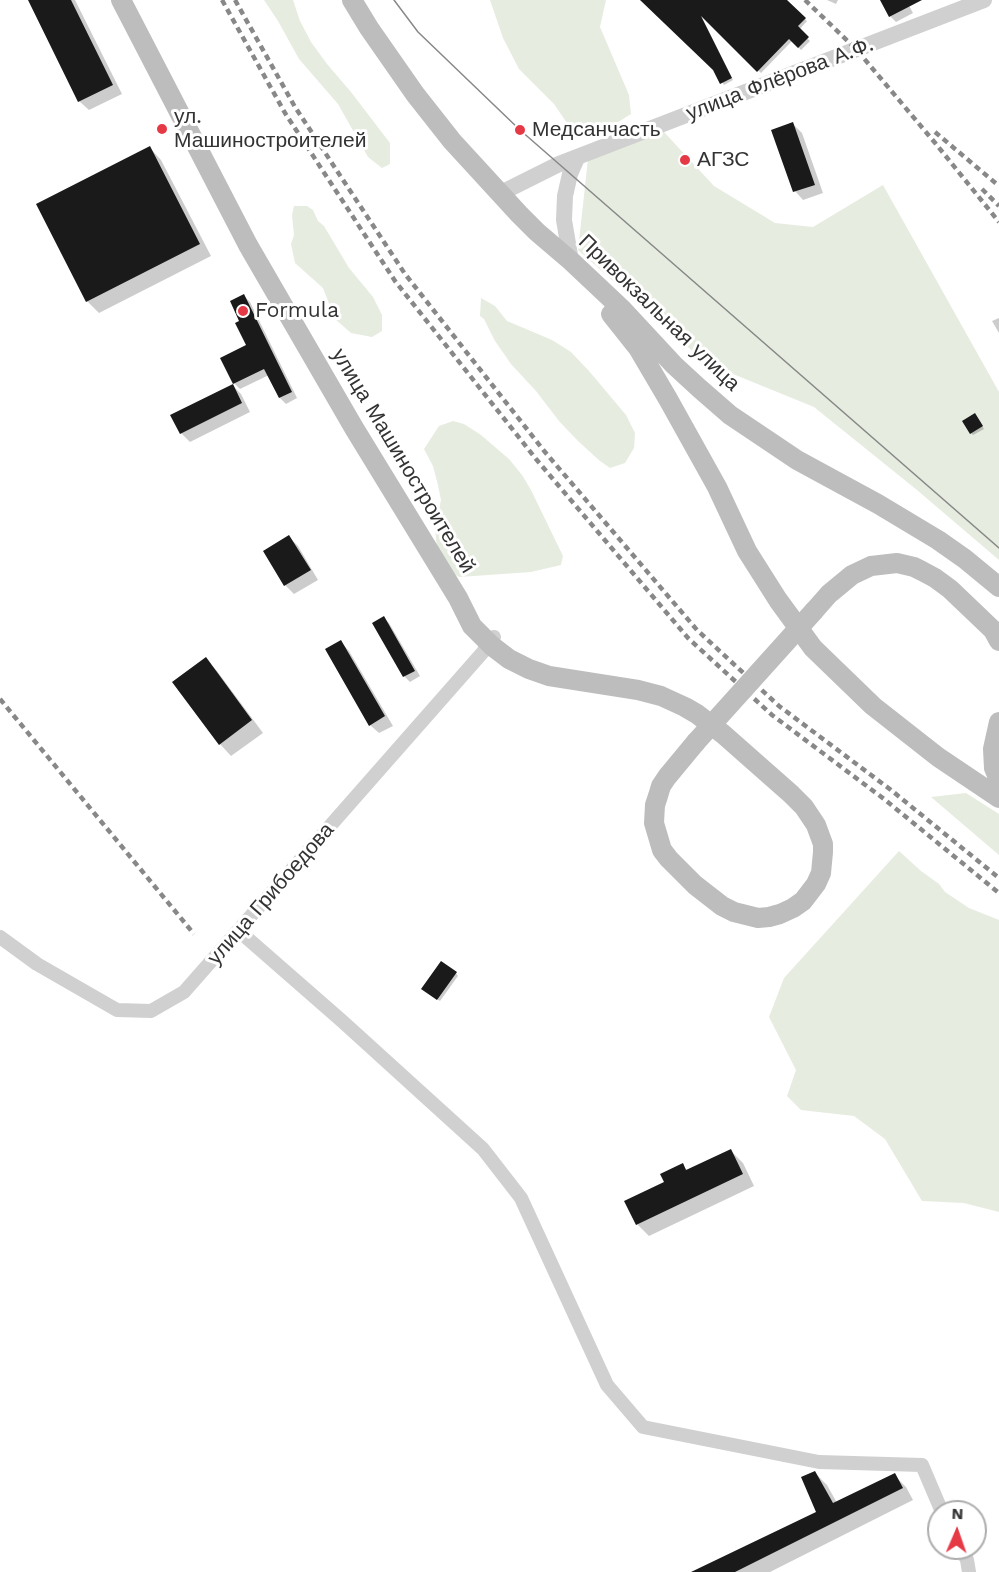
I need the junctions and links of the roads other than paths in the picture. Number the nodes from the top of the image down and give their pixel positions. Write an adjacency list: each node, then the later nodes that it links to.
1 (121, 0): 11 (main road, улица Машиностроителей)
2 (352, 0): 5 (main road, Привокзальная улица)
3 (984, 0): 4 (street, улица Флёрова А.Ф.)
4 (577, 158): 5 (street, улица Флёрова А.Ф.); 7 (street)
5 (500, 194): 6 (main road, Привокзальная улица)
6 (537, 232): 7 (main road, Привокзальная улица); 15 (main road)
7 (571, 261): 8 (main road, Привокзальная улица)
8 (999, 587)
9 (810, 608): 10 (main road); 11 (main road, улица Машиностроителей); 12 (main road)
10 (999, 621)
11 (492, 640): 16 (street, улица Грибоедова)
12 (999, 641)
13 (999, 722): 14 (main road)
14 (999, 780)
15 (999, 798)
16 (238, 931): 17 (street, улица Грибоедова); 18 (street)
17 (0, 937)
18 (937, 1500)

